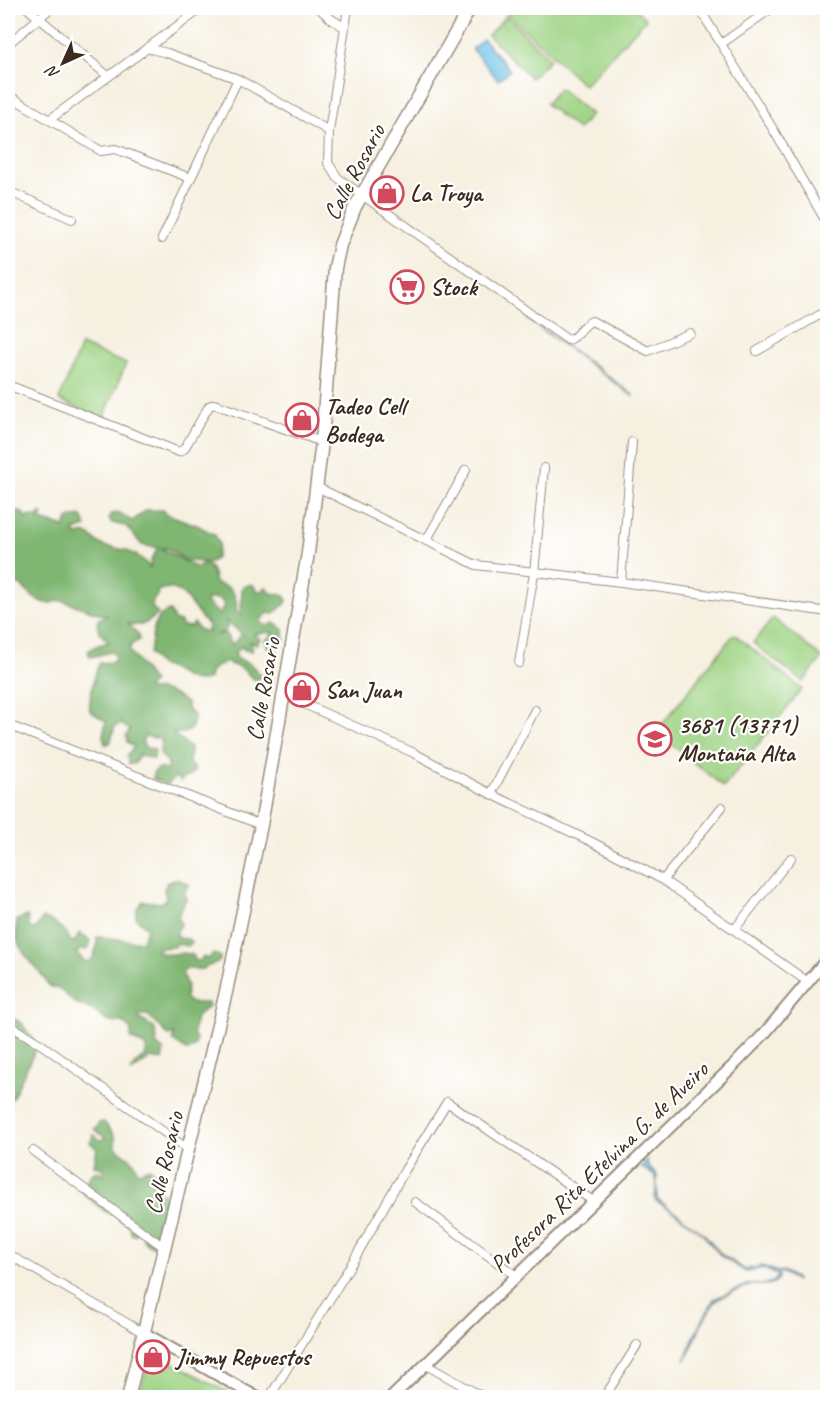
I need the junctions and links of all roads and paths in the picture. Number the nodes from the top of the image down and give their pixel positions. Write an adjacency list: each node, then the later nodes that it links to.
1 (27, 8): 9 (street)
2 (51, 8): 9 (street)
3 (202, 8): 11 (street)
4 (319, 8): 10 (street)
5 (348, 8): 10 (street)
6 (470, 8): 23 (main road, Calle Rosario)
7 (699, 8): 12 (street)
8 (772, 8): 12 (street)
9 (39, 18): 13 (street); 16 (street)
10 (344, 27): 20 (street)
11 (163, 37): 14 (street); 15 (street)
12 (721, 44): 25 (street)
13 (8, 45)
14 (147, 48): 15 (street); 16 (street)
15 (167, 52): 17 (street)
16 (108, 76): 19 (street)
17 (238, 79): 20 (street); 21 (street)
18 (8, 95): 19 (street)
19 (48, 120): 21 (street)
20 (329, 131): 23 (street)
21 (190, 178): 26 (street)
22 (8, 191): 24 (street)
23 (362, 195): 28 (street); 31 (main road, Calle Rosario)
24 (72, 219)
25 (828, 225)
26 (162, 239)
27 (828, 310): 29 (street)
28 (690, 333)
29 (757, 351)
30 (8, 386): 31 (street)
31 (322, 441): 35 (main road, Calle Rosario)
32 (632, 442): 38 (street)
33 (543, 468): 37 (street)
34 (466, 470): 36 (street)
35 (317, 486): 36 (street); 41 (main road, Calle Rosario)
36 (426, 541): 37 (street)
37 (534, 573): 38 (street); 40 (street)
38 (621, 582): 39 (street)
39 (828, 612)
40 (519, 663)
41 (284, 695): 44 (street); 46 (main road, Calle Rosario)
42 (535, 710): 44 (street)
43 (8, 725): 46 (street)
44 (491, 794): 48 (street)
45 (722, 807): 48 (street)
46 (261, 825): 53 (main road, Calle Rosario)
47 (791, 858): 49 (street)
48 (663, 880): 49 (street)
49 (734, 930): 51 (street)
50 (828, 958): 51 (street, Profesora Rita Etelvina G. de Aveiro)
51 (808, 982): 55 (street, Profesora Rita Etelvina G. de Aveiro)
52 (8, 1024): 53 (street)
53 (189, 1150): 57 (main road, Calle Rosario)
54 (33, 1151): 57 (street)
55 (593, 1201): 59 (street, Profesora Rita Etelvina G. de Aveiro); 65 (street)
56 (415, 1202): 59 (street)
57 (165, 1248): 60 (main road, Calle Rosario)
58 (8, 1254): 60 (street)
59 (516, 1276): 62 (street, Profesora Rita Etelvina G. de Aveiro)
60 (144, 1333): 63 (main road, Calle Rosario); 64 (street)
61 (637, 1345): 68 (street)
62 (426, 1365): 66 (street, Profesora Rita Etelvina G. de Aveiro); 67 (street)
63 (128, 1398)
64 (258, 1398)
65 (269, 1398)
66 (391, 1398)
67 (485, 1398)
68 (604, 1398)

